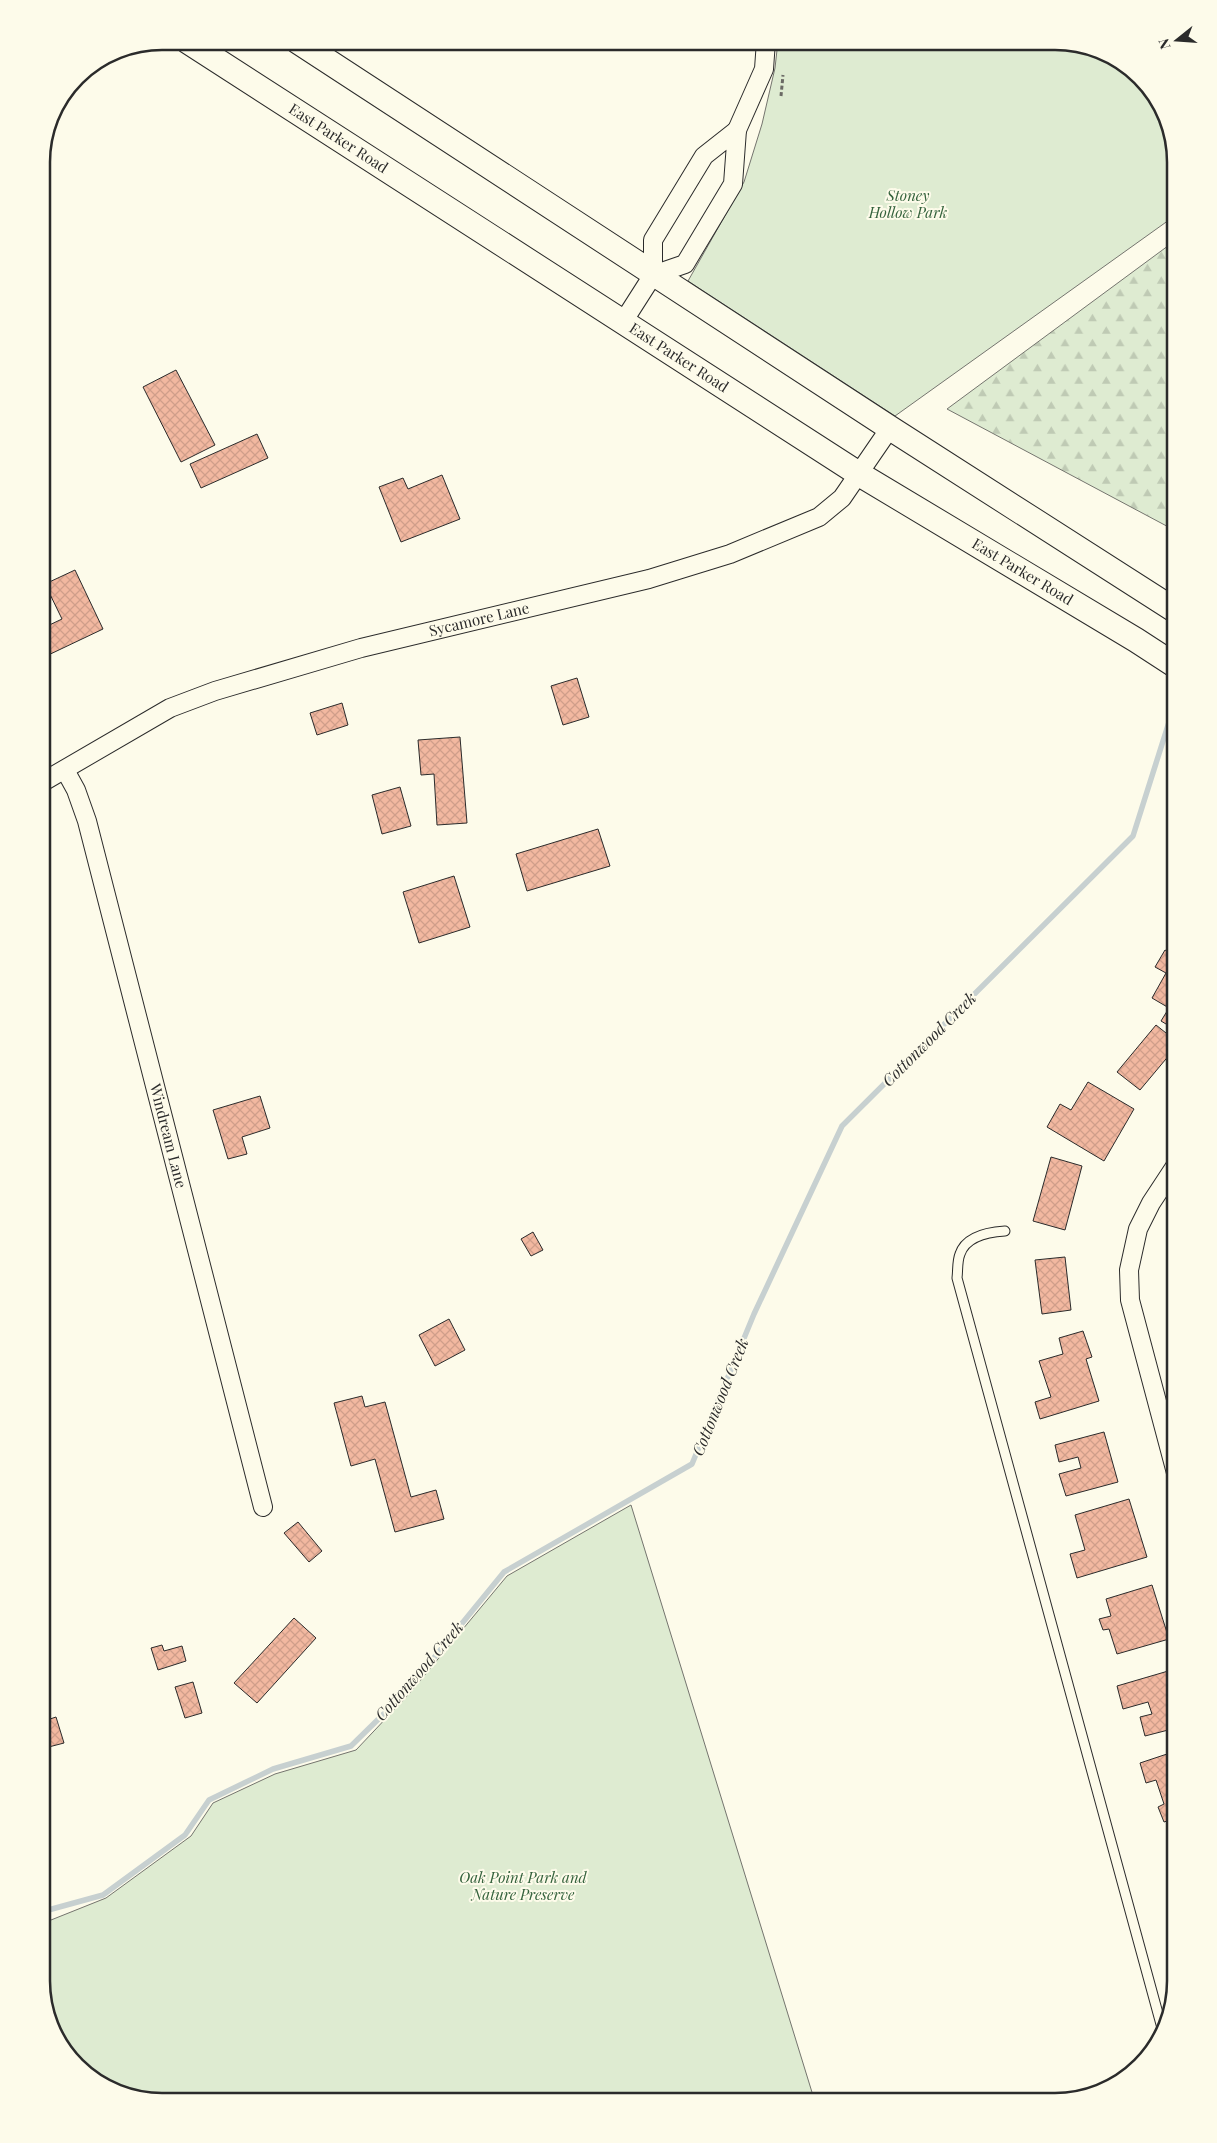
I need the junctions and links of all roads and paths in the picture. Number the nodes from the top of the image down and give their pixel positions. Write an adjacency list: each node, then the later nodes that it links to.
1 (201, 50): 6 (main road, East Parker Road)
2 (311, 50): 5 (main road)
3 (765, 50): 4 (street)
4 (737, 130): 5 (street); 5 (street)
5 (653, 274): 6 (street); 7 (main road)
6 (623, 322): 8 (main road, East Parker Road)
7 (890, 428): 8 (street, Sycamore Lane); 9 (main road)
8 (859, 474): 10 (main road, East Parker Road); 11 (street, Sycamore Lane)
9 (1167, 606)
10 (1167, 660)
11 (65, 770): 12 (street, Sycamore Lane); 16 (street, Windream Lane)
12 (50, 778)
13 (1167, 1179): 15 (street)
14 (1005, 1231): 17 (lane)
15 (1167, 1439)
16 (263, 1507)
17 (1160, 2019)

